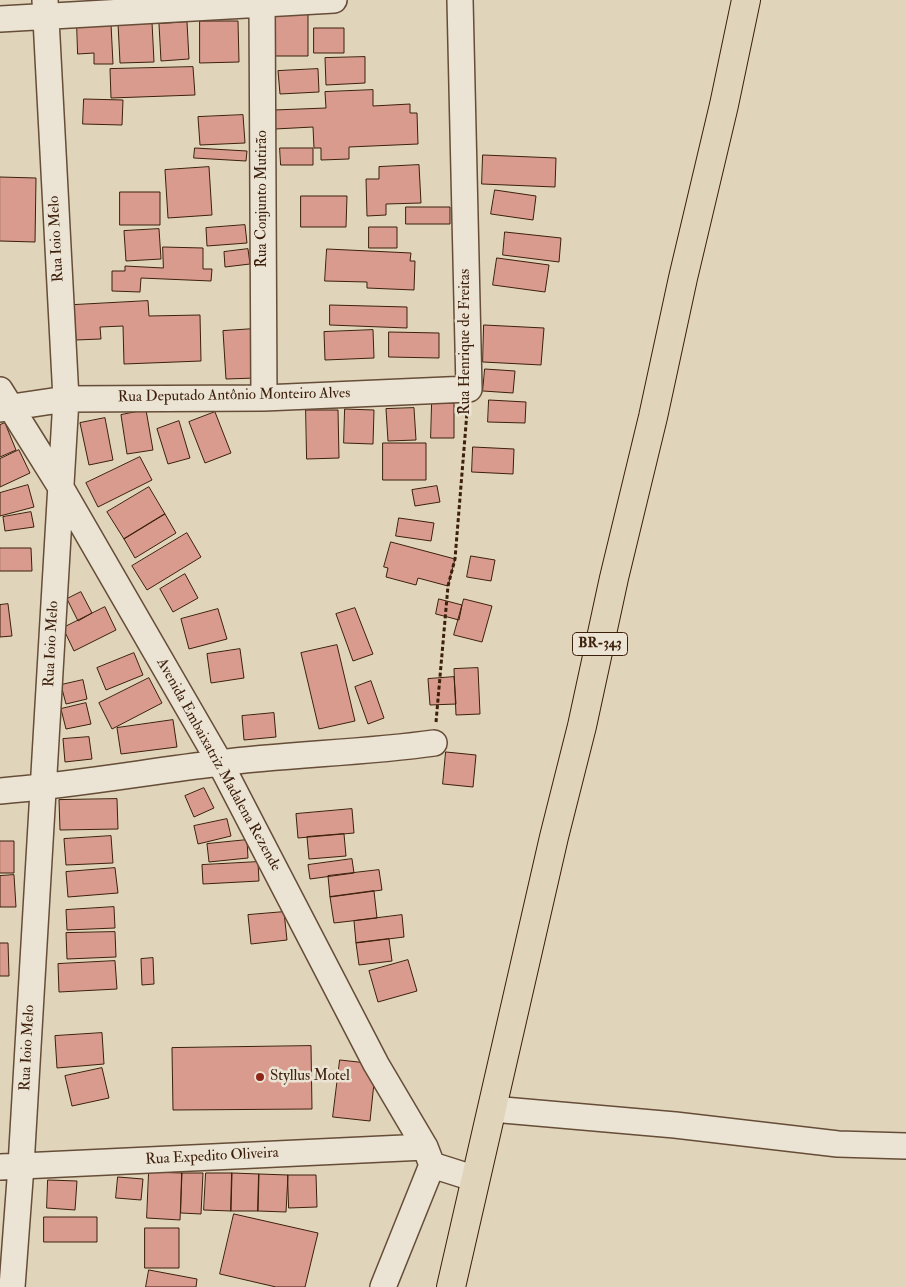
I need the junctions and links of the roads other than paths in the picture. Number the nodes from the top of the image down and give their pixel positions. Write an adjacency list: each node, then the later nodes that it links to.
1 (334, 0): 4 (street)
2 (460, 0): 7 (street, Rua Henrique de Freitas)
3 (746, 0): 16 (highway, BR-343)
4 (262, 2): 5 (street); 8 (street, Rua Conjunto Mutirão)
5 (45, 9): 6 (street); 9 (street, Rua Ioio Melo)
6 (0, 19)
7 (469, 389): 8 (street, Rua Deputado Antônio Monteiro Alves)
8 (264, 398): 9 (street, Rua Deputado Antônio Monteiro Alves)
9 (66, 399): 10 (street, Rua Deputado Antônio Monteiro Alves); 11 (street, Rua Ioio Melo)
10 (4, 402): 11 (street, Avenida Embaixatriz Madalena Rezende)
11 (60, 486): 13 (street, Avenida Embaixatriz Madalena Rezende); 14 (street, Rua Ioio Melo)
12 (434, 743): 13 (street)
13 (220, 763): 14 (street); 18 (street, Avenida Embaixatriz Madalena Rezende)
14 (44, 788): 15 (street); 19 (street, Rua Ioio Melo)
15 (0, 791)
16 (492, 1109): 17 (street); 20 (highway, BR-343)
17 (906, 1146)
18 (429, 1156): 19 (street, Rua Expedito Oliveira); 20 (street); 22 (street)
19 (11, 1166): 21 (street, Rua Ioio Melo)
20 (476, 1179): 23 (highway, BR-343)
21 (12, 1287)
22 (384, 1287)
23 (450, 1287)

